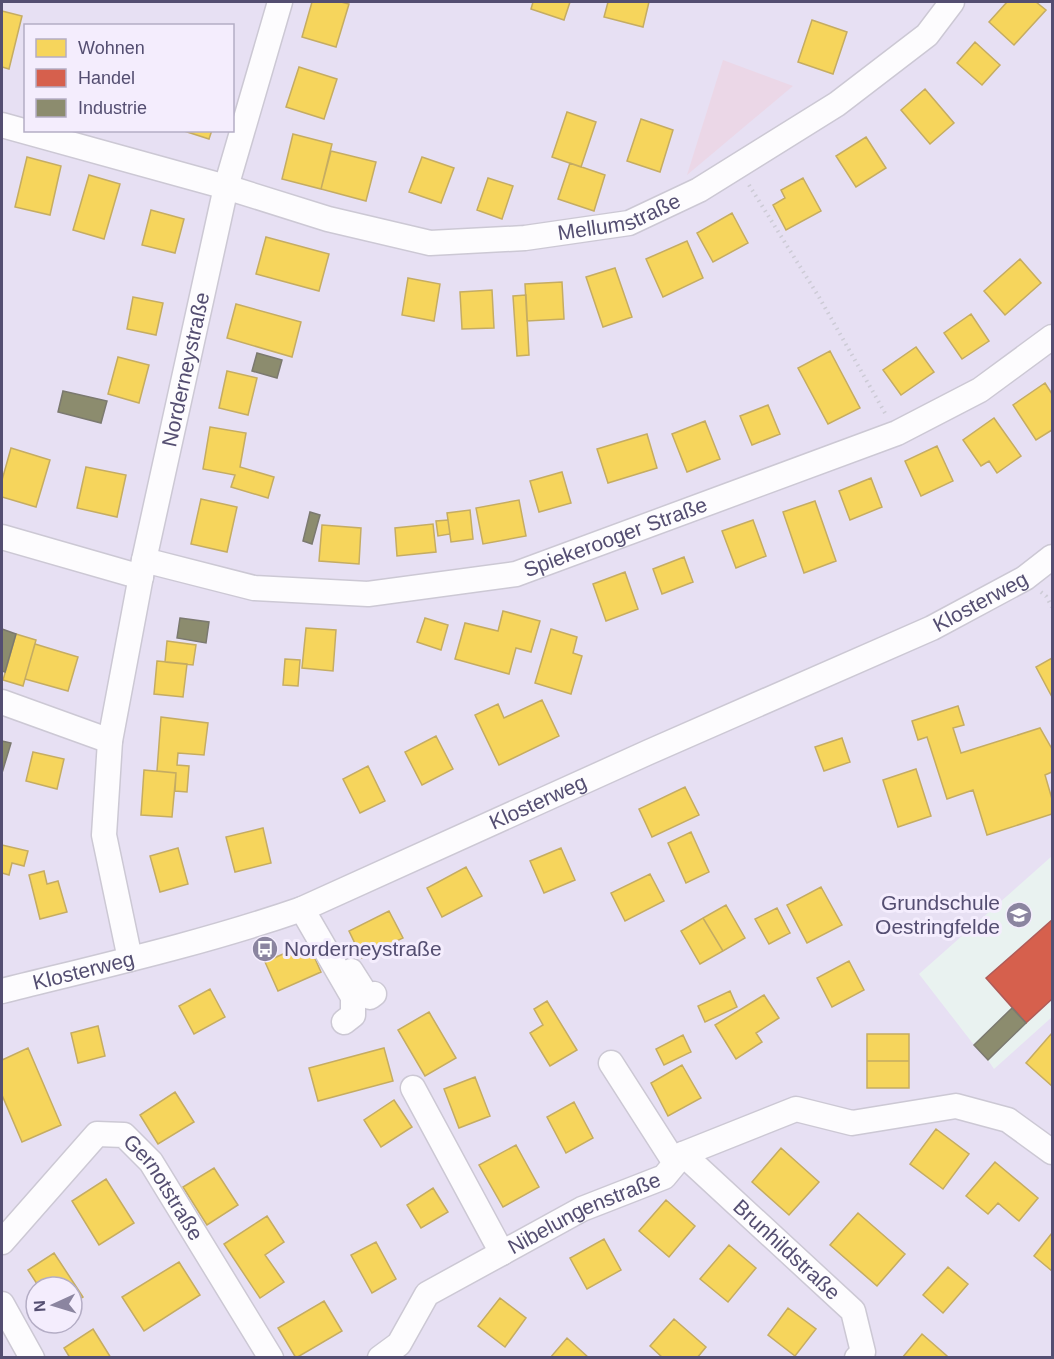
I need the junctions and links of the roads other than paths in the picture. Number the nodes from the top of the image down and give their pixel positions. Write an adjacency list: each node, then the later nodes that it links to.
1 (280, 2): 6 (street, Norderneystraße)
2 (952, 2): 6 (street, Mellumstraße)
3 (2, 125): 4 (street, Mellumstraße)
4 (24, 131)
5 (27, 132): 6 (street, Mellumstraße)
6 (226, 187): 10 (street, Norderneystraße)
7 (1053, 337): 10 (street, Spiekerooger Straße)
8 (2, 537): 10 (street, Spiekerooger Straße)
9 (1053, 557): 13 (street, Klosterweg)
10 (142, 569): 12 (street, Norderneystraße)
11 (2, 702): 12 (street)
12 (110, 741): 14 (street, Norderneystraße)
13 (307, 906): 14 (street, Klosterweg); 16 (street); 17 (street)
14 (130, 959): 15 (street, Klosterweg)
15 (2, 991)
16 (374, 994)
17 (344, 1022)
18 (611, 1063): 21 (street)
19 (412, 1088): 23 (street)
20 (1053, 1152): 21 (street, Nibelungenstraße)
21 (679, 1158): 23 (street, Nibelungenstraße); 28 (street, Brunhildstraße)
22 (2, 1242): 26 (street, Gernotstraße)
23 (502, 1253): 27 (street, Nibelungenstraße)
24 (2, 1304): 25 (street)
25 (32, 1358)
26 (271, 1358)
27 (380, 1358)
28 (857, 1358)

